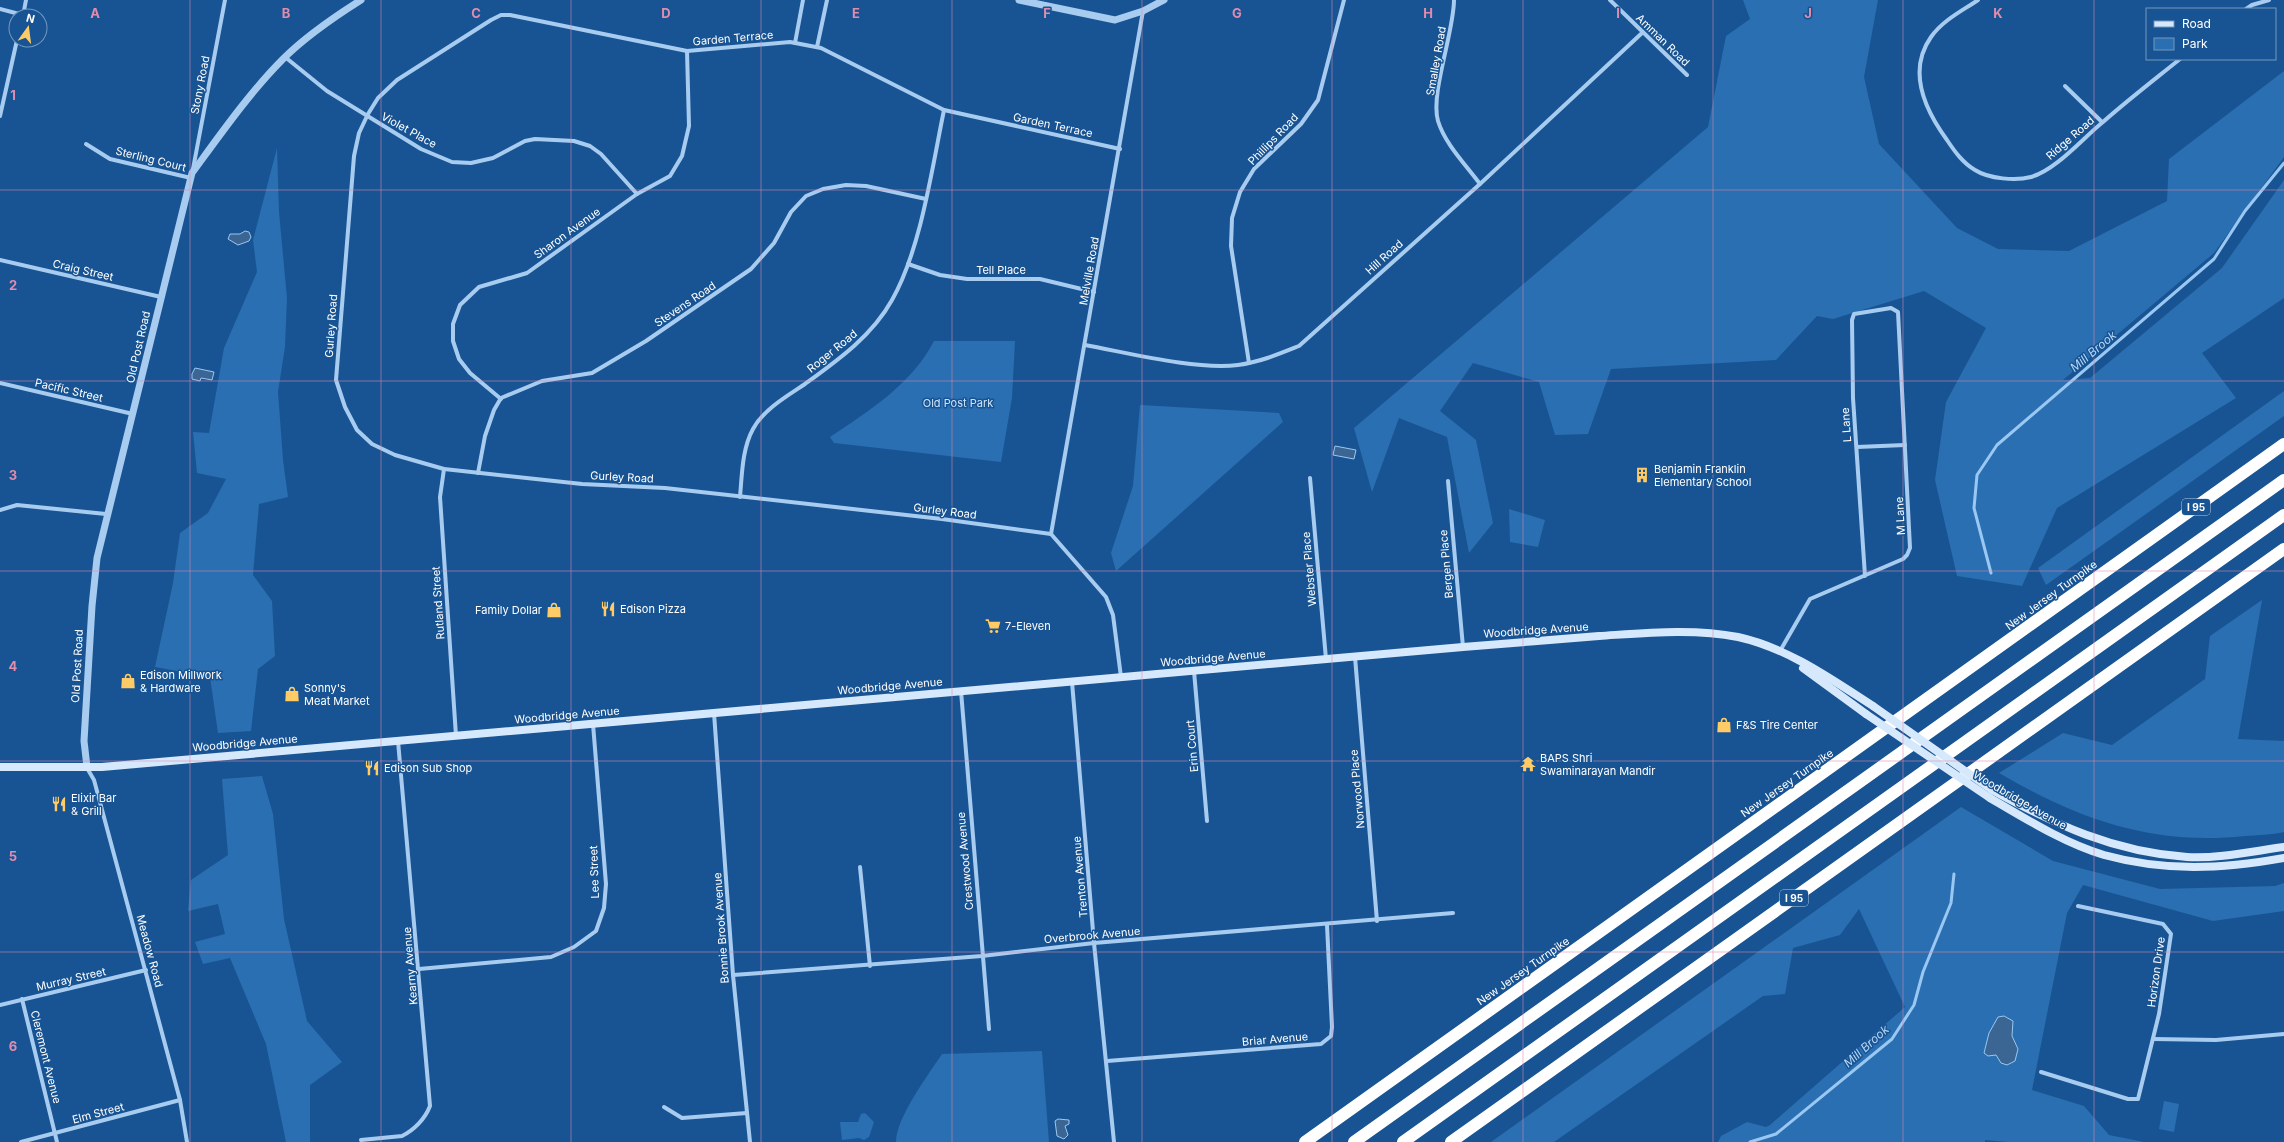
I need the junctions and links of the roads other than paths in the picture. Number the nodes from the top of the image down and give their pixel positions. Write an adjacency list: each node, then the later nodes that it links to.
1 (225, 0): 32 (street, Stony Road)
2 (361, 0): 22 (street, Old Post Road)
3 (803, 0): 18 (street)
4 (827, 0): 19 (street)
5 (1019, 0): 13 (street)
6 (1164, 0): 16 (street)
7 (1344, 0): 42 (street, Phillips Road)
8 (1454, 0): 33 (street, Smalley Road)
9 (1610, 0): 17 (street, Amman Road)
10 (1978, 0): 29 (street, Ridge Road)
11 (2249, 0): 14 (street)
12 (2269, 0): 14 (street)
13 (1037, 2): 16 (street)
14 (2252, 5): 15 (street)
15 (2248, 8)
16 (1143, 11): 31 (street, Melville Road)
17 (1642, 33): 24 (street, Amman Road); 33 (street, Hill Road)
18 (796, 43): 19 (street, Garden Terrace); 21 (street, Garden Terrace)
19 (817, 47): 26 (street, Garden Terrace)
20 (15, 48): 27 (street)
21 (687, 51): 28 (street, Garden Terrace); 34 (street, Sharon Avenue)
22 (285, 57): 28 (street, Violet Place); 32 (street, Old Post Road)
23 (2179, 60): 29 (street, Ridge Road)
24 (1687, 75)
25 (2065, 86): 29 (street)
26 (944, 110): 31 (street, Garden Terrace); 35 (street, Roger Road)
27 (0, 116)
28 (367, 116): 34 (street, Violet Place); 49 (street, Gurley Road)
29 (2102, 122)
30 (86, 144): 32 (street, Sterling Court)
31 (1120, 149): 38 (street, Melville Road)
32 (192, 176): 39 (street, Old Post Road)
33 (1480, 184): 42 (street, Hill Road)
34 (637, 194): 44 (street, Sharon Avenue)
35 (926, 200): 37 (street, Roger Road); 44 (street, Stevens Road)
36 (0, 260): 39 (street, Craig Street)
37 (908, 264): 38 (street, Tell Place); 54 (street, Roger Road)
38 (1094, 292): 41 (street, Melville Road)
39 (161, 297): 45 (street, Old Post Road)
40 (1895, 309): 47 (street, M Lane); 48 (street, L Lane)
41 (1084, 345): 42 (street, Hill Road); 58 (street, Melville Road)
42 (1249, 363)
43 (0, 383): 45 (street, Pacific Street)
44 (500, 399): 50 (street)
45 (133, 414): 56 (street, Old Post Road)
46 (2284, 444): 106 (highway, New Jersey Turnpike / I 95)
47 (1905, 445): 48 (street); 60 (street, M Lane)
48 (1857, 447): 60 (street, L Lane)
49 (444, 469): 50 (street, Gurley Road); 71 (street, Rutland Street)
50 (478, 473): 54 (street, Gurley Road)
51 (1310, 478): 64 (street, Webster Place)
52 (2284, 480): 107 (highway, I 95)
53 (1448, 481): 61 (street, Bergen Place)
54 (740, 497): 58 (street, Gurley Road)
55 (0, 510): 56 (street)
56 (106, 514): 74 (street, Old Post Road)
57 (2284, 515): 108 (highway, I 95)
58 (1051, 534): 66 (street)
59 (2284, 549): 109 (highway, I 95)
60 (1865, 576): 62 (street, M Lane)
61 (1463, 647): 62 (main road, Woodbridge Avenue); 63 (main road, Woodbridge Avenue)
62 (1780, 651): 76 (main road, Woodbridge Avenue, bridge); 77 (main road, Woodbridge Avenue, bridge)
63 (1354, 656): 64 (main road, Woodbridge Avenue); 81 (street, Norwood Place)
64 (1326, 659): 65 (main road, Woodbridge Avenue)
65 (1194, 670): 66 (main road, Woodbridge Avenue); 75 (street, Erin Court)
66 (1121, 677): 67 (main road, Woodbridge Avenue)
67 (1072, 681): 68 (main road, Woodbridge Avenue); 83 (street, Trenton Avenue)
68 (961, 691): 69 (main road, Woodbridge Avenue); 84 (street, Crestwood Avenue)
69 (714, 713): 70 (main road, Woodbridge Avenue); 88 (street, Bonnie Brook Avenue)
70 (593, 724): 71 (main road, Woodbridge Avenue); 86 (street, Lee Street)
71 (456, 736): 72 (main road, Woodbridge Avenue)
72 (398, 741): 74 (main road, Woodbridge Avenue); 86 (street, Kearny Avenue)
73 (0, 767): 74 (main road, Woodbridge Avenue)
74 (87, 767): 87 (street, Meadow Road)
75 (1207, 821)
76 (2284, 847)
77 (2284, 858)
78 (860, 867): 85 (street)
79 (2078, 906): 93 (street, Horizon Drive)
80 (1453, 914): 81 (street, Overbrook Avenue)
81 (1377, 921): 82 (street, Overbrook Avenue)
82 (1327, 925): 83 (street, Overbrook Avenue); 94 (street, Briar Avenue)
83 (1094, 943): 84 (street, Overbrook Avenue); 94 (street, Trenton Avenue)
84 (982, 956): 85 (street, Overbrook Avenue); 91 (street, Crestwood Avenue)
85 (870, 966): 88 (street, Overbrook Avenue)
86 (419, 969): 100 (street, Kearny Avenue)
87 (146, 970): 89 (street, Murray Street); 96 (street, Meadow Road)
88 (733, 975): 98 (street, Bonnie Brook Avenue)
89 (22, 999): 90 (street, Murray Street); 99 (street, Cleremont Avenue)
90 (0, 1005)
91 (989, 1029)
92 (2284, 1034): 93 (street)
93 (2153, 1039): 95 (street, Horizon Drive)
94 (1107, 1061): 105 (street, Trenton Avenue)
95 (2041, 1072)
96 (180, 1100): 99 (street, Elm Street); 103 (street, Meadow Road)
97 (664, 1107): 98 (street)
98 (746, 1113): 104 (street, Bonnie Brook Avenue)
99 (55, 1134): 101 (street, Elm Street); 102 (street, Cleremont Avenue)
100 (361, 1140)
101 (21, 1142)
102 (57, 1142)
103 (187, 1142)
104 (750, 1142)
105 (1114, 1142)
106 (1305, 1142)
107 (1354, 1142)
108 (1403, 1142)
109 (1451, 1142)

